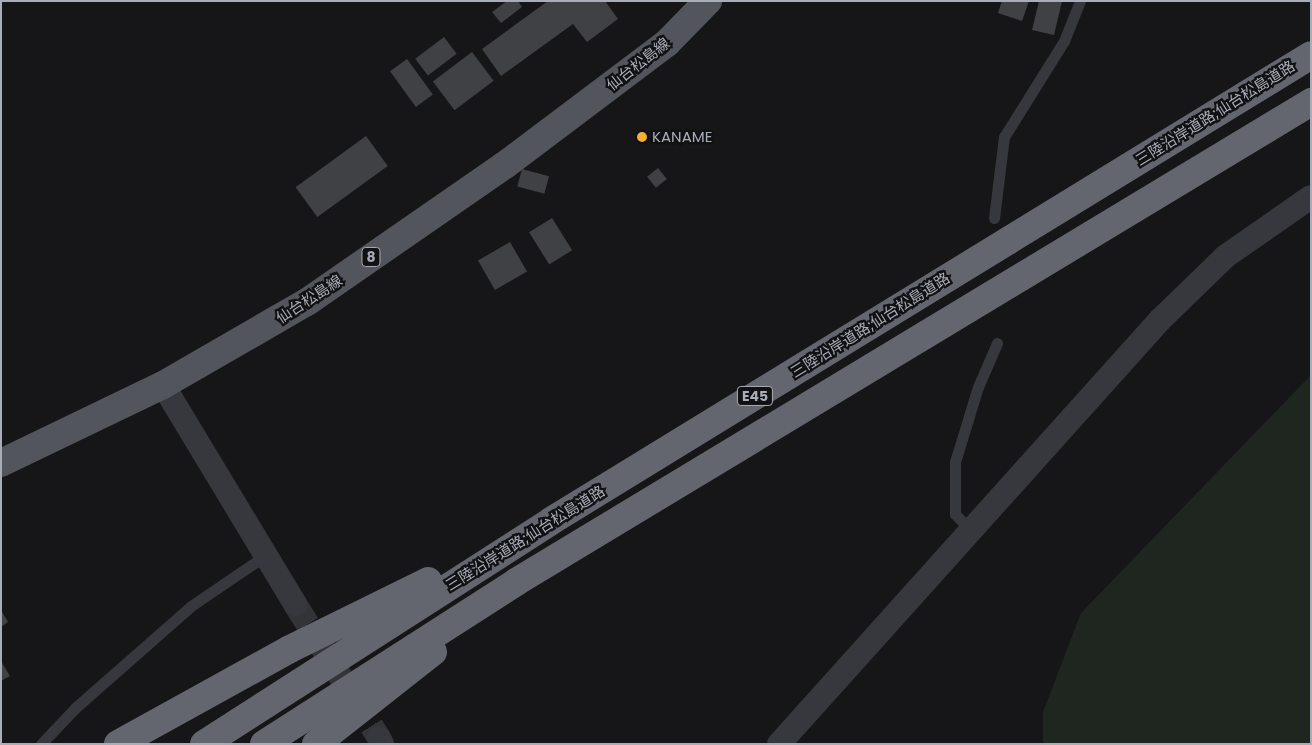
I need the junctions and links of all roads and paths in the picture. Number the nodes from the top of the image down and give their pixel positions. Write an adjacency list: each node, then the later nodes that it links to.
1 (708, 1): 8 (main road, 仙台松島線 / 8)
2 (1080, 1): 6 (lane)
3 (1311, 55): 10 (highway, 三陸沿岸道路;仙台松島道路 / E45)
4 (1311, 102): 13 (highway, E45)
5 (1311, 197): 11 (street)
6 (994, 218)
7 (997, 343): 11 (lane)
8 (164, 385): 9 (main road, 仙台松島線 / 8); 12 (street)
9 (1, 463)
10 (551, 521): 16 (highway); 17 (highway, 三陸沿岸道路;仙台松島道路 / E45)
11 (970, 531): 20 (street)
12 (266, 555): 14 (street); 15 (lane)
13 (516, 582): 18 (highway, E45); 19 (highway)
14 (295, 604)
15 (41, 744)
16 (118, 744)
17 (204, 744)
18 (264, 744)
19 (316, 744)
20 (779, 744)

